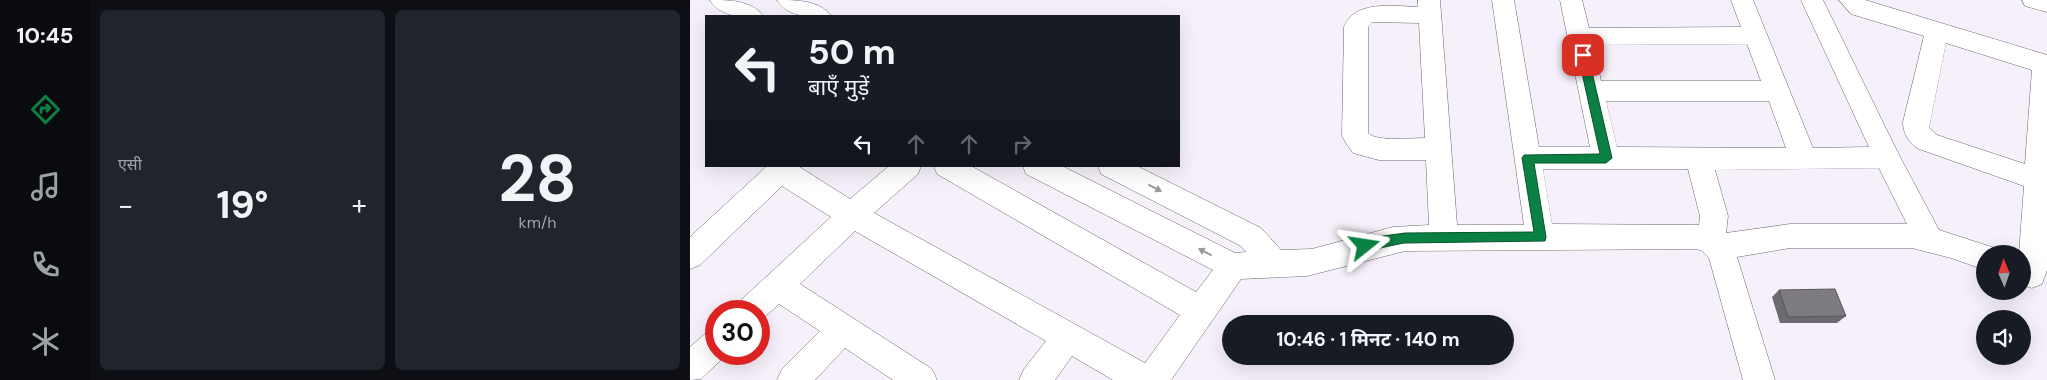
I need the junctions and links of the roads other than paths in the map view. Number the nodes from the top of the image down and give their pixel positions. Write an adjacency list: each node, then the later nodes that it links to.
1 (721, 0): 11 (street)
2 (788, 0): 12 (street)
3 (1502, 0): 21 (street)
4 (1571, 0): 15 (street)
5 (1742, 0): 14 (street)
6 (1812, 0): 20 (street)
7 (1850, 0): 13 (street)
8 (2033, 0): 9 (street)
9 (2047, 4)
10 (1429, 7): 19 (street); 19 (street)
11 (749, 15)
12 (817, 15)
13 (1937, 31): 16 (street); 30 (street)
14 (1755, 34): 15 (street); 17 (street)
15 (1579, 37): 18 (street)
16 (2046, 64): 30 (street)
17 (1778, 90): 18 (street); 24 (street)
18 (1591, 91): 22 (street)
19 (1439, 149): 33 (street)
20 (1886, 157): 24 (street); 34 (street)
21 (1528, 158): 22 (street); 32 (street)
22 (1606, 158): 23 (street)
23 (1699, 159): 24 (street); 35 (street)
24 (1804, 159)
25 (907, 167): 31 (street)
26 (949, 167): 43 (street)
27 (1038, 167): 39 (street, one-way to 27)
28 (1113, 167): 38 (street, one-way to 38)
29 (783, 168): 31 (street); 37 (street)
30 (2038, 180): 40 (street)
31 (852, 215): 41 (street); 45 (street)
32 (1540, 237): 33 (street); 35 (street)
33 (1444, 238): 38 (street)
34 (1929, 239): 35 (street); 36 (street)
35 (1715, 244): 53 (street)
36 (1976, 254)
37 (690, 256)
38 (1274, 263): 39 (street)
39 (1234, 266): 43 (street)
40 (2034, 275)
41 (777, 286): 42 (street); 44 (street)
42 (762, 300)
43 (1201, 311): 52 (street)
44 (843, 329): 48 (street); 49 (street)
45 (1068, 337): 50 (street); 51 (street)
46 (705, 354): 47 (street)
47 (690, 368)
48 (793, 380)
49 (921, 380)
50 (1035, 380)
51 (1144, 380)
52 (1152, 380)
53 (1759, 380)

